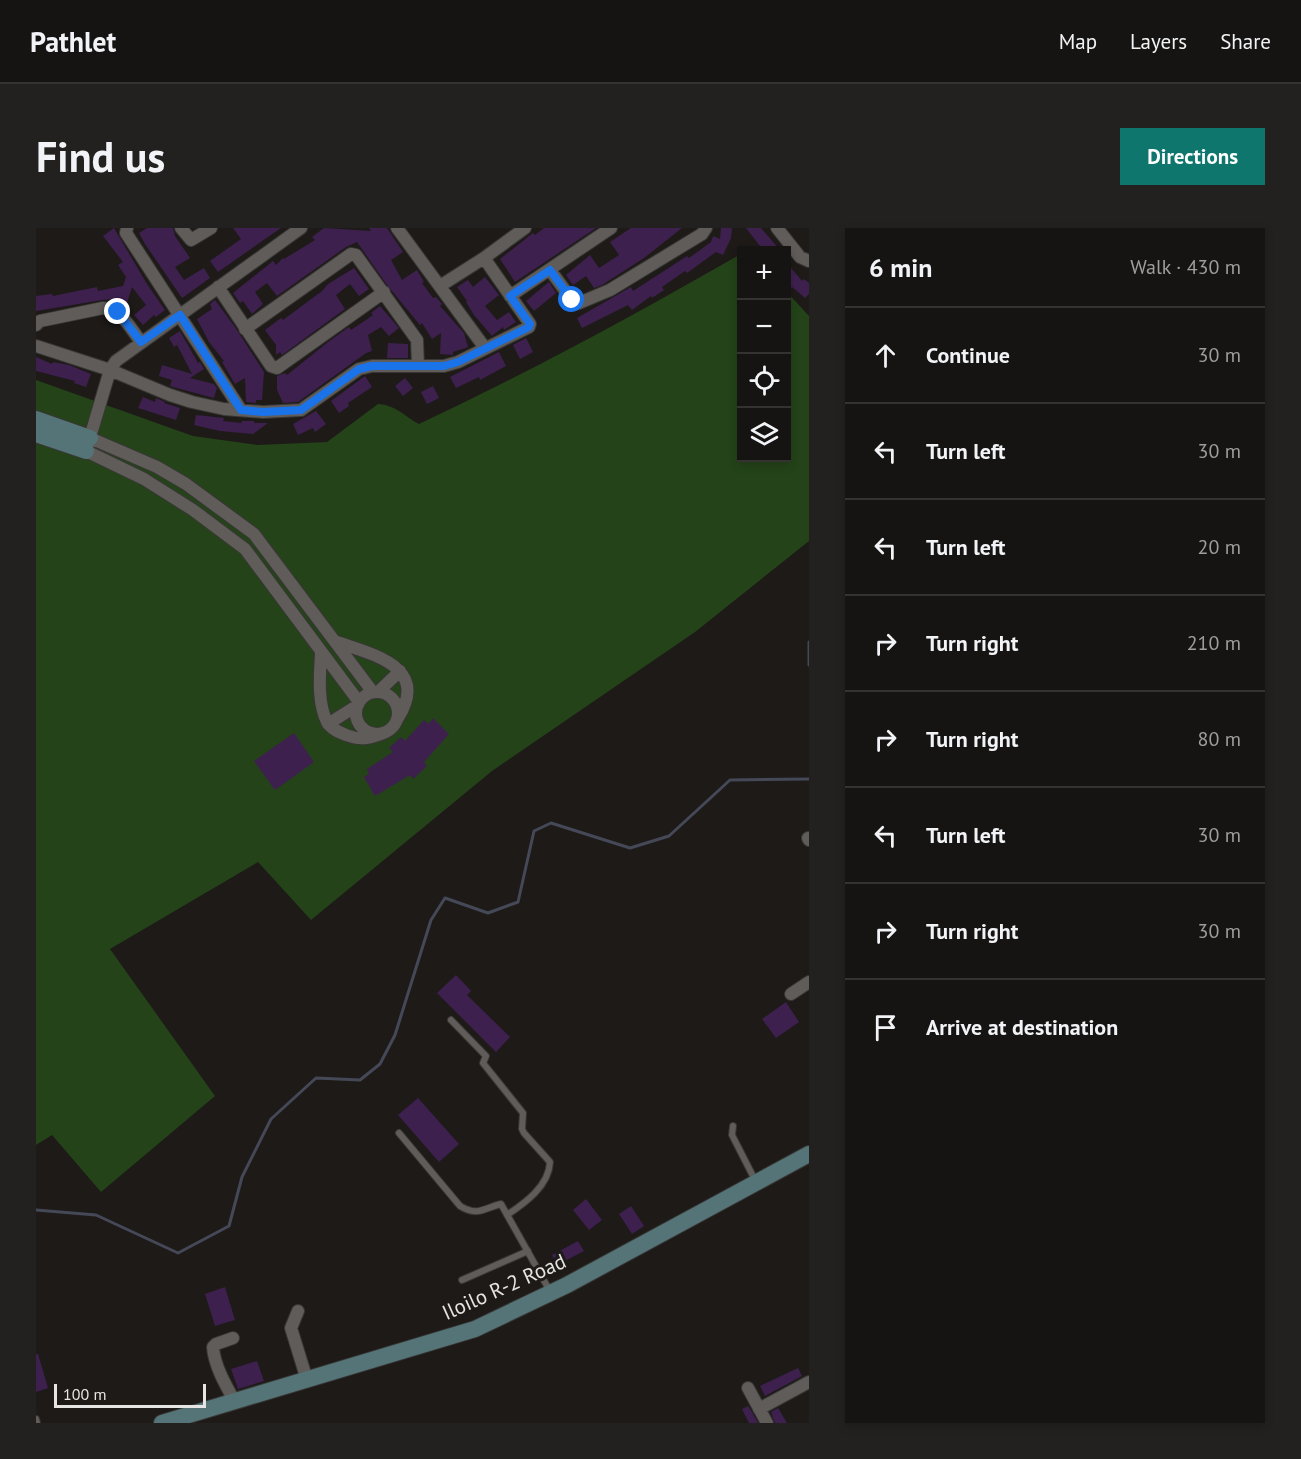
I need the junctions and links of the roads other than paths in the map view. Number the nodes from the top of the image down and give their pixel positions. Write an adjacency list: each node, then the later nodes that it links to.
1 (128, 228): 17 (street)
2 (181, 228): 3 (street)
3 (211, 228)
4 (301, 228): 14 (street)
5 (398, 228): 13 (street)
6 (611, 228): 12 (street)
7 (706, 228): 12 (street)
8 (777, 228): 11 (street)
9 (522, 229): 10 (street)
10 (484, 258): 13 (street); 16 (street)
11 (808, 263)
12 (550, 270): 16 (street)
13 (440, 286): 22 (street)
14 (218, 287): 17 (street); 19 (street)
15 (384, 292): 19 (street); 19 (street); 23 (street)
16 (510, 296): 22 (street)
17 (180, 315): 20 (street); 25 (street)
18 (36, 326): 20 (street)
19 (245, 329)
20 (141, 342): 24 (street)
21 (36, 346): 24 (street)
22 (485, 348): 23 (street)
23 (418, 366): 25 (street)
24 (110, 370): 25 (street); 28 (street)
25 (241, 410)
26 (36, 419): 28 (main road)
27 (36, 434): 28 (main road)
28 (88, 444): 29 (street); 30 (street)
29 (314, 611): 30 (street); 31 (street)
30 (298, 622): 32 (street)
31 (337, 642): 33 (street); 34 (street)
32 (321, 653): 35 (street); 37 (street)
33 (400, 671): 34 (street); 36 (street)
34 (375, 691): 35 (street); 36 (street)
35 (358, 704): 37 (street); 38 (street)
36 (398, 718): 38 (street)
37 (328, 724): 38 (street)
38 (386, 732)
39 (809, 982): 40 (street)
40 (791, 994)
41 (451, 1020): 46 (lane)
42 (733, 1126): 45 (lane)
43 (399, 1133): 46 (lane)
44 (809, 1155): 45 (main road, Iloilo R-2 Road)
45 (756, 1182): 49 (main road, Iloilo R-2 Road)
46 (507, 1215): 47 (lane)
47 (528, 1251): 48 (lane); 49 (lane)
48 (462, 1280)
49 (551, 1293): 52 (main road, Iloilo R-2 Road)
50 (298, 1311): 52 (street)
51 (233, 1338): 55 (street)
52 (307, 1380): 55 (main road, Iloilo R-2 Road)
53 (809, 1382): 56 (street)
54 (748, 1388): 56 (street)
55 (235, 1402): 57 (main road, Iloilo R-2 Road)
56 (759, 1409): 58 (street)
57 (162, 1423)
58 (767, 1423)

